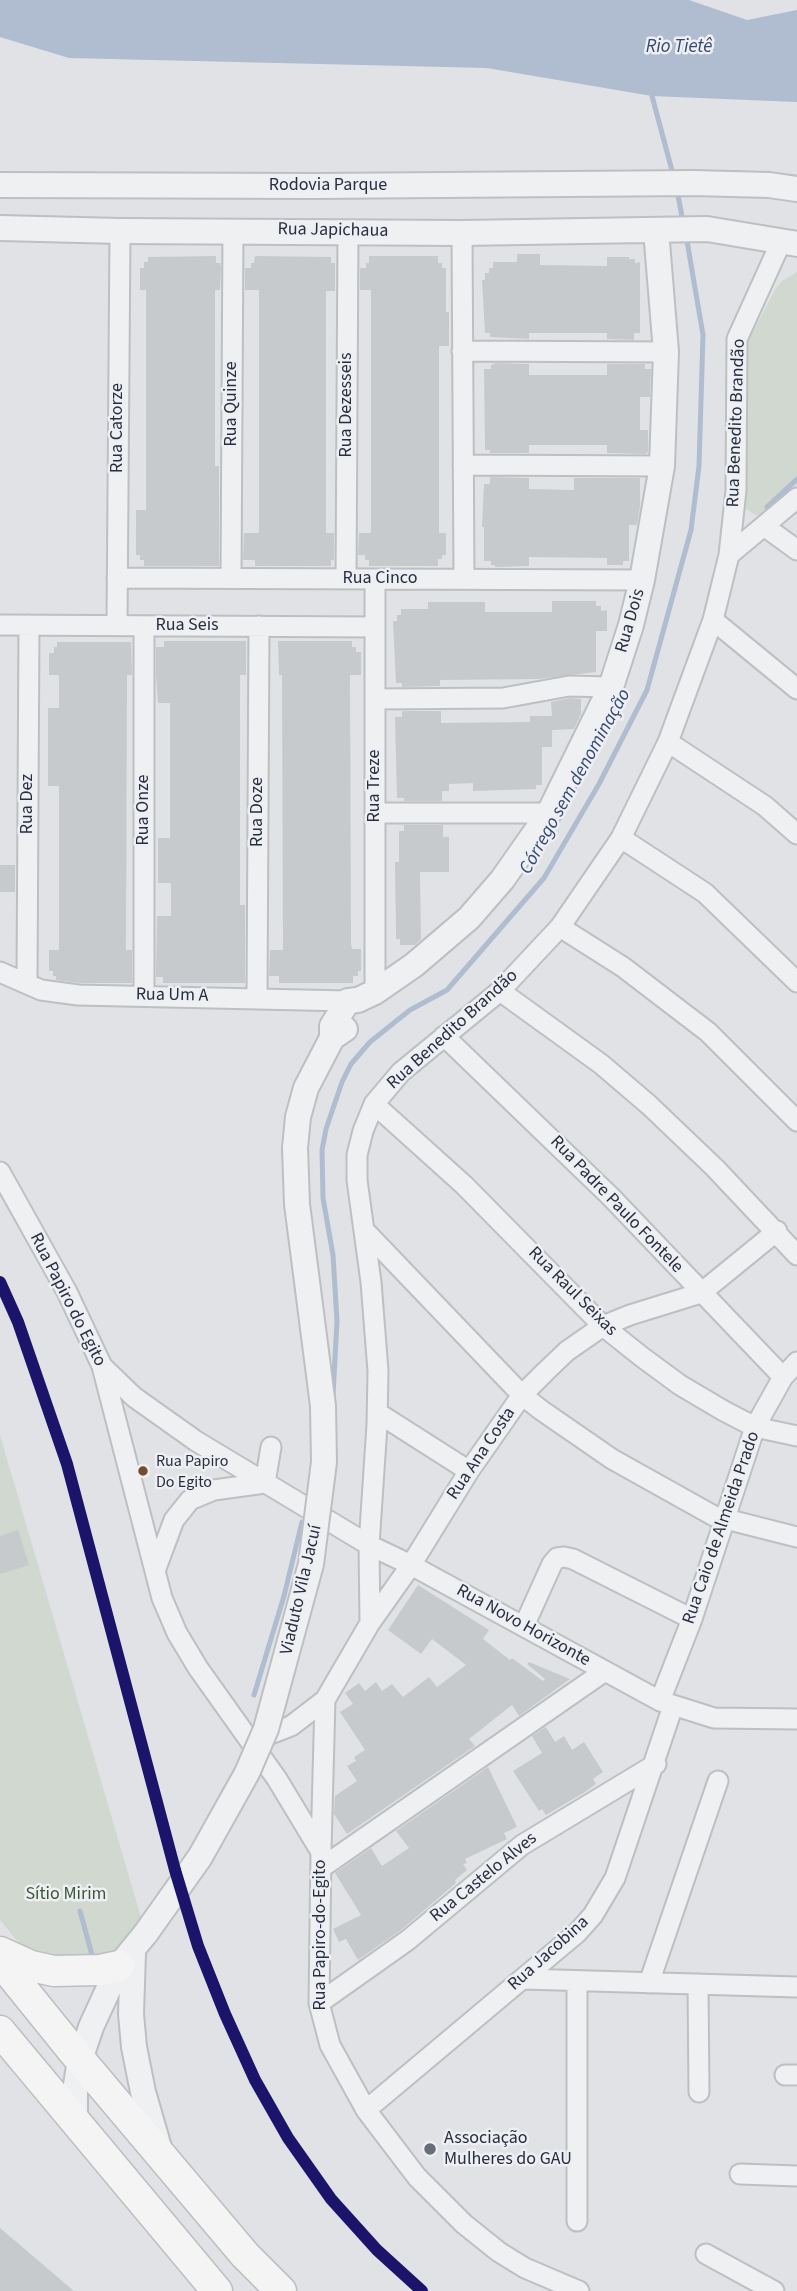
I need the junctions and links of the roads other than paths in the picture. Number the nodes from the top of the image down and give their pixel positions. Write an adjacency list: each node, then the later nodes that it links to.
1 (0, 185): 2 (street, Rodovia Parque)
2 (797, 189)
3 (0, 229): 6 (street, Rua Japichaua)
4 (661, 229): 8 (street, Rua Japichaua); 9 (street, Rua Japichaua); 11 (street, Rua Dois)
5 (233, 230): 6 (street, Rua Japichaua); 7 (street, Rua Japichaua); 19 (street, Rua Quinze)
6 (120, 232): 18 (street, Rua Catorze)
7 (348, 232): 8 (street, Rua Japichaua); 20 (street, Rua Dezesseis)
8 (462, 233): 10 (street)
9 (789, 243): 17 (street, Rua Benedito Brandão)
10 (462, 351): 11 (street); 12 (street)
11 (666, 352): 13 (street, Rua Dois)
12 (463, 465): 13 (street); 22 (street)
13 (662, 466): 23 (street, Rua Dois)
14 (797, 498): 15 (street)
15 (764, 526): 16 (street); 17 (street)
16 (797, 550)
17 (729, 555): 24 (street, Rua Benedito Brandão)
18 (117, 578): 19 (street, Rua Cinco); 27 (street, Rua Catorze)
19 (231, 578): 20 (street, Rua Cinco)
20 (346, 579): 21 (street, Rua Cinco)
21 (375, 579): 22 (street, Rua Cinco); 30 (street, Rua Treze)
22 (464, 579): 23 (street, Rua Cinco)
23 (642, 580): 31 (street, Rua Dois)
24 (713, 620): 32 (street); 34 (street, Rua Benedito Brandão)
25 (0, 625): 26 (street, Rua Seis)
26 (29, 625): 27 (street, Rua Seis); 41 (street, Rua Dez)
27 (117, 625): 28 (street, Rua Seis)
28 (144, 625): 29 (street, Rua Seis); 44 (street, Rua Onze)
29 (259, 626): 30 (street, Rua Seis); 45 (street, Rua Doze)
30 (375, 627): 33 (street, Rua Treze)
31 (611, 687): 33 (street); 36 (street, Rua Dois)
32 (797, 689)
33 (374, 699): 35 (street, Rua Treze)
34 (668, 742): 37 (street); 38 (street, Rua Benedito Brandão)
35 (374, 813): 36 (street); 46 (street, Rua Treze)
36 (549, 813): 46 (street, Rua Dois)
37 (797, 834)
38 (621, 838): 39 (street, Rua Benedito Brandão); 42 (street)
39 (561, 926): 43 (street, Rua Benedito Brandão); 49 (street)
40 (0, 972): 41 (street, Rua Um A)
41 (27, 982): 44 (street, Rua Um A)
42 (797, 982)
43 (500, 991): 47 (street, Rua Benedito Brandão); 53 (street)
44 (144, 995): 45 (street, Rua Um A)
45 (257, 998): 46 (street, Rua Um A)
46 (360, 998): 50 (street, Rua Dois)
47 (444, 1036): 48 (street, Rua Benedito Brandão); 55 (street, Rua Padre Paulo Fontele)
48 (374, 1104): 52 (street, Rua Benedito Brandão); 56 (street, Rua Raul Seixas)
49 (797, 1121)
50 (295, 1148): 83 (street, Viaduto Vila Jacuí, bridge)
51 (0, 1172): 58 (street, Rua Papiro do Egito)
52 (364, 1230): 60 (street); 61 (street, Rua Benedito Brandão)
53 (777, 1231): 54 (street); 55 (street, Rua Ana Costa)
54 (797, 1255)
55 (701, 1293): 56 (street, Rua Ana Costa); 59 (street, Rua Padre Paulo Fontele)
56 (603, 1326): 60 (street, Rua Ana Costa); 62 (street, Rua Raul Seixas)
57 (797, 1362): 59 (street, Rua Caio de Almeida Prado)
58 (102, 1366): 66 (street, Rua Novo Horizonte); 71 (street, Rua Papiro do Egito)
59 (783, 1377): 62 (street, Rua Caio de Almeida Prado)
60 (522, 1395): 65 (street, Rua Ana Costa); 67 (street)
61 (378, 1413): 65 (street); 69 (street, Rua Benedito Brandão)
62 (755, 1427): 63 (street, Rua Raul Seixas); 67 (street, Rua Caio de Almeida Prado)
63 (797, 1436)
64 (271, 1447): 66 (street)
65 (469, 1471): 70 (street, Rua Ana Costa)
66 (265, 1483): 69 (street, Rua Novo Horizonte); 71 (street)
67 (724, 1521): 68 (street); 72 (street, Rua Caio de Almeida Prado)
68 (797, 1537)
69 (369, 1545): 70 (street, Rua Novo Horizonte); 73 (street, Rua Benedito Brandão)
70 (411, 1565): 73 (street, Rua Ana Costa); 74 (street, Rua Novo Horizonte)
71 (155, 1571): 79 (street, Rua Papiro do Egito)
72 (692, 1619): 74 (street); 77 (street, Rua Caio de Almeida Prado)
73 (370, 1623): 76 (street, Rua Ana Costa)
74 (524, 1626): 75 (street, Rua Novo Horizonte)
75 (605, 1671): 77 (street, Rua Novo Horizonte); 82 (street)
76 (325, 1700): 79 (street, Rua Ana Costa); 82 (street)
77 (667, 1703): 78 (street, Rua Novo Horizonte); 80 (street, Rua Jacobina)
78 (797, 1719)
79 (249, 1740): 82 (street, Rua Papiro-do-Egito)
80 (656, 1764): 86 (street, Rua Jacobina); 91 (street, Rua Castelo Alves)
81 (718, 1781): 88 (street)
82 (321, 1860): 91 (street, Rua Papiro-do-Egito)
83 (133, 1951): 84 (main road); 93 (street, Viaduto Vila Jacuí); 97 (street)
84 (0, 1952)
85 (0, 1961): 93 (main road)
86 (523, 1979): 87 (street); 95 (street, Rua Jacobina)
87 (577, 1982): 88 (street); 100 (street)
88 (649, 1983): 89 (street)
89 (698, 1984): 90 (street); 94 (street)
90 (797, 1987)
91 (319, 2003): 95 (street, Rua Papiro-do-Egito)
92 (0, 2031): 96 (main road)
93 (80, 2060): 96 (street, Viaduto Vila Jacuí); 97 (main road)
94 (699, 2092)
95 (366, 2110): 104 (street, Rua Papiro-do-Egito)
96 (75, 2121): 102 (main road)
97 (160, 2152): 103 (main road)
98 (740, 2174): 99 (street)
99 (797, 2176)
100 (577, 2221)
101 (706, 2254): 105 (street)
102 (217, 2291)
103 (281, 2291)
104 (579, 2291)
105 (774, 2291)

